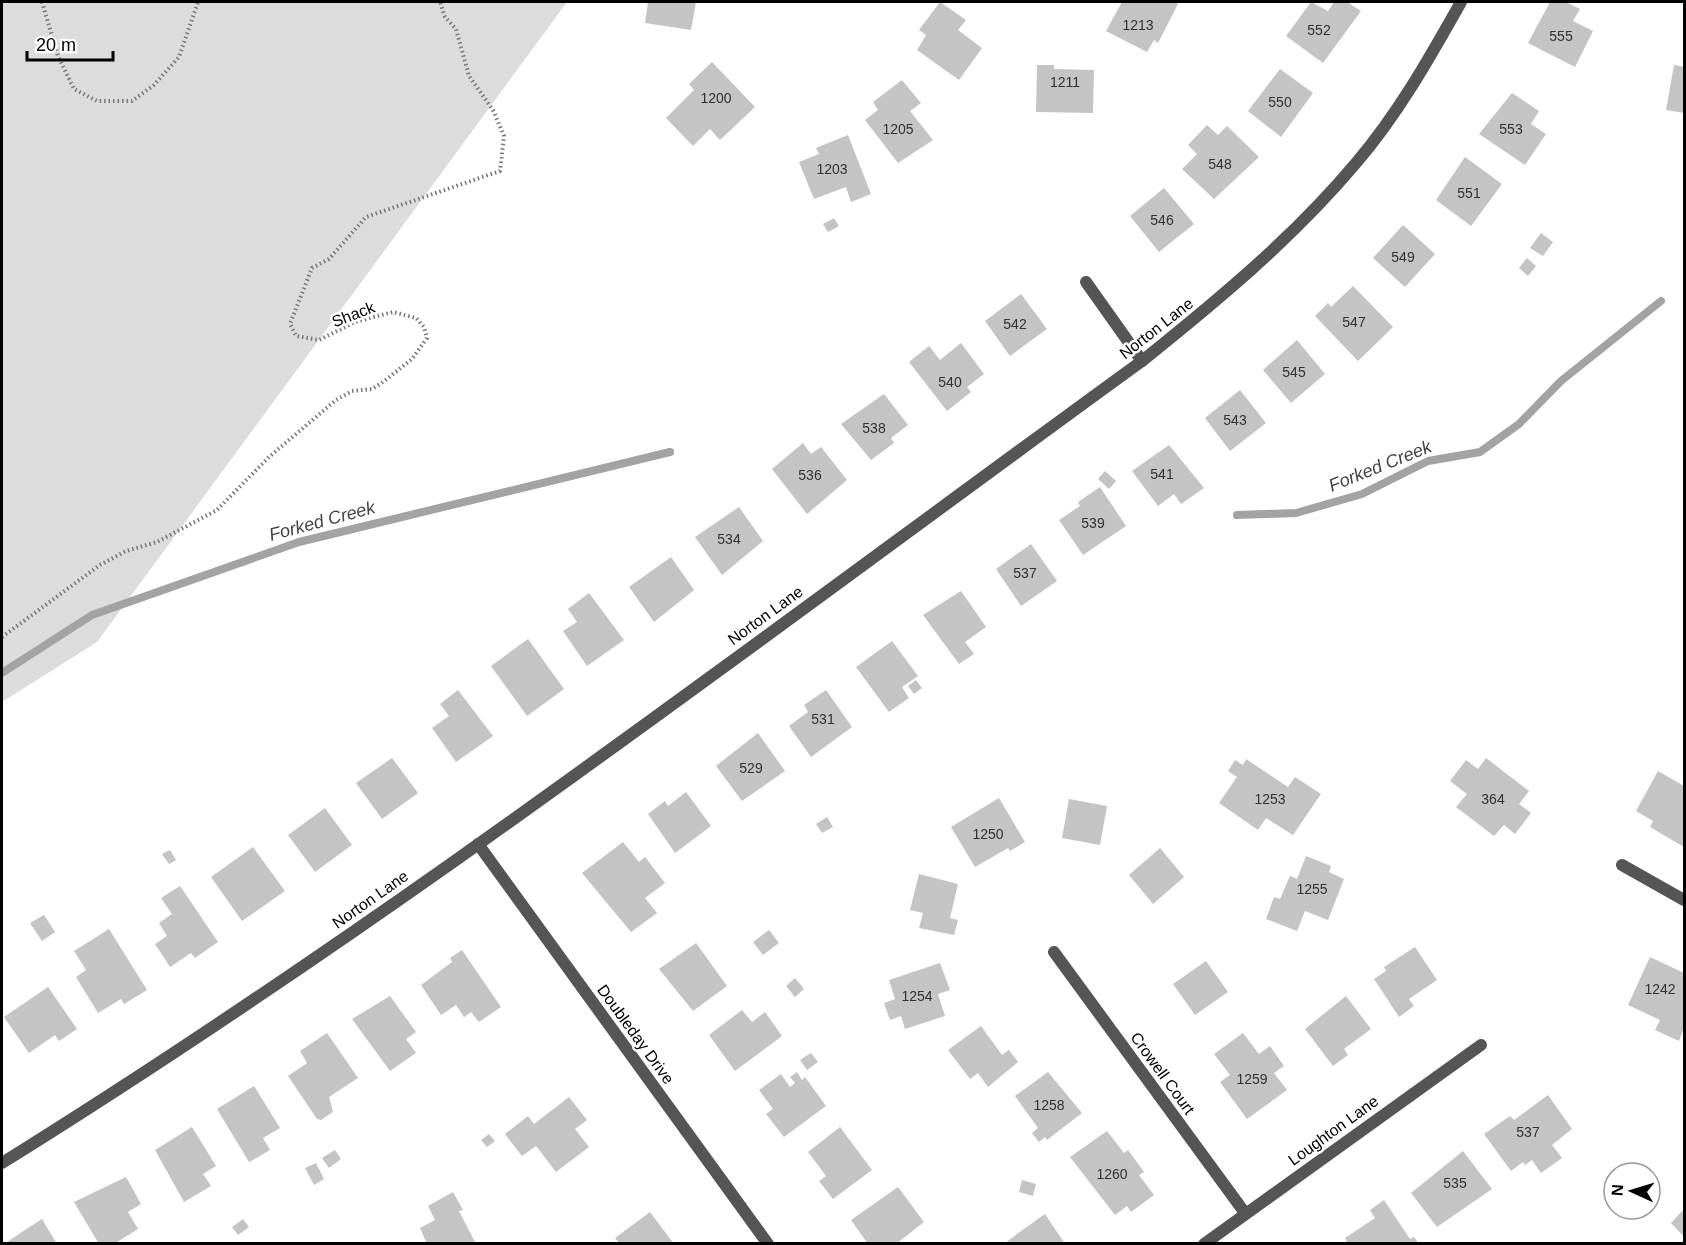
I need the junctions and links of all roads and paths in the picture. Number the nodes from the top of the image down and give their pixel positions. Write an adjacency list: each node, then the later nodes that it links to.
1 (42, 2): 2 (path)
2 (198, 2)
3 (441, 2): 7 (path, Shack)
4 (1461, 2): 6 (street, Norton Lane)
5 (1086, 282): 6 (street)
6 (1142, 362): 8 (street, Norton Lane)
7 (2, 637)
8 (478, 844): 13 (street, Norton Lane); 15 (street, Doubleday Drive)
9 (1622, 866): 10 (street)
10 (1684, 900)
11 (1054, 952): 14 (street, Crowell Court)
12 (1481, 1045): 14 (street, Loughton Lane)
13 (2, 1163)
14 (1245, 1213): 16 (street, Loughton Lane)
15 (768, 1244)
16 (1204, 1244)

